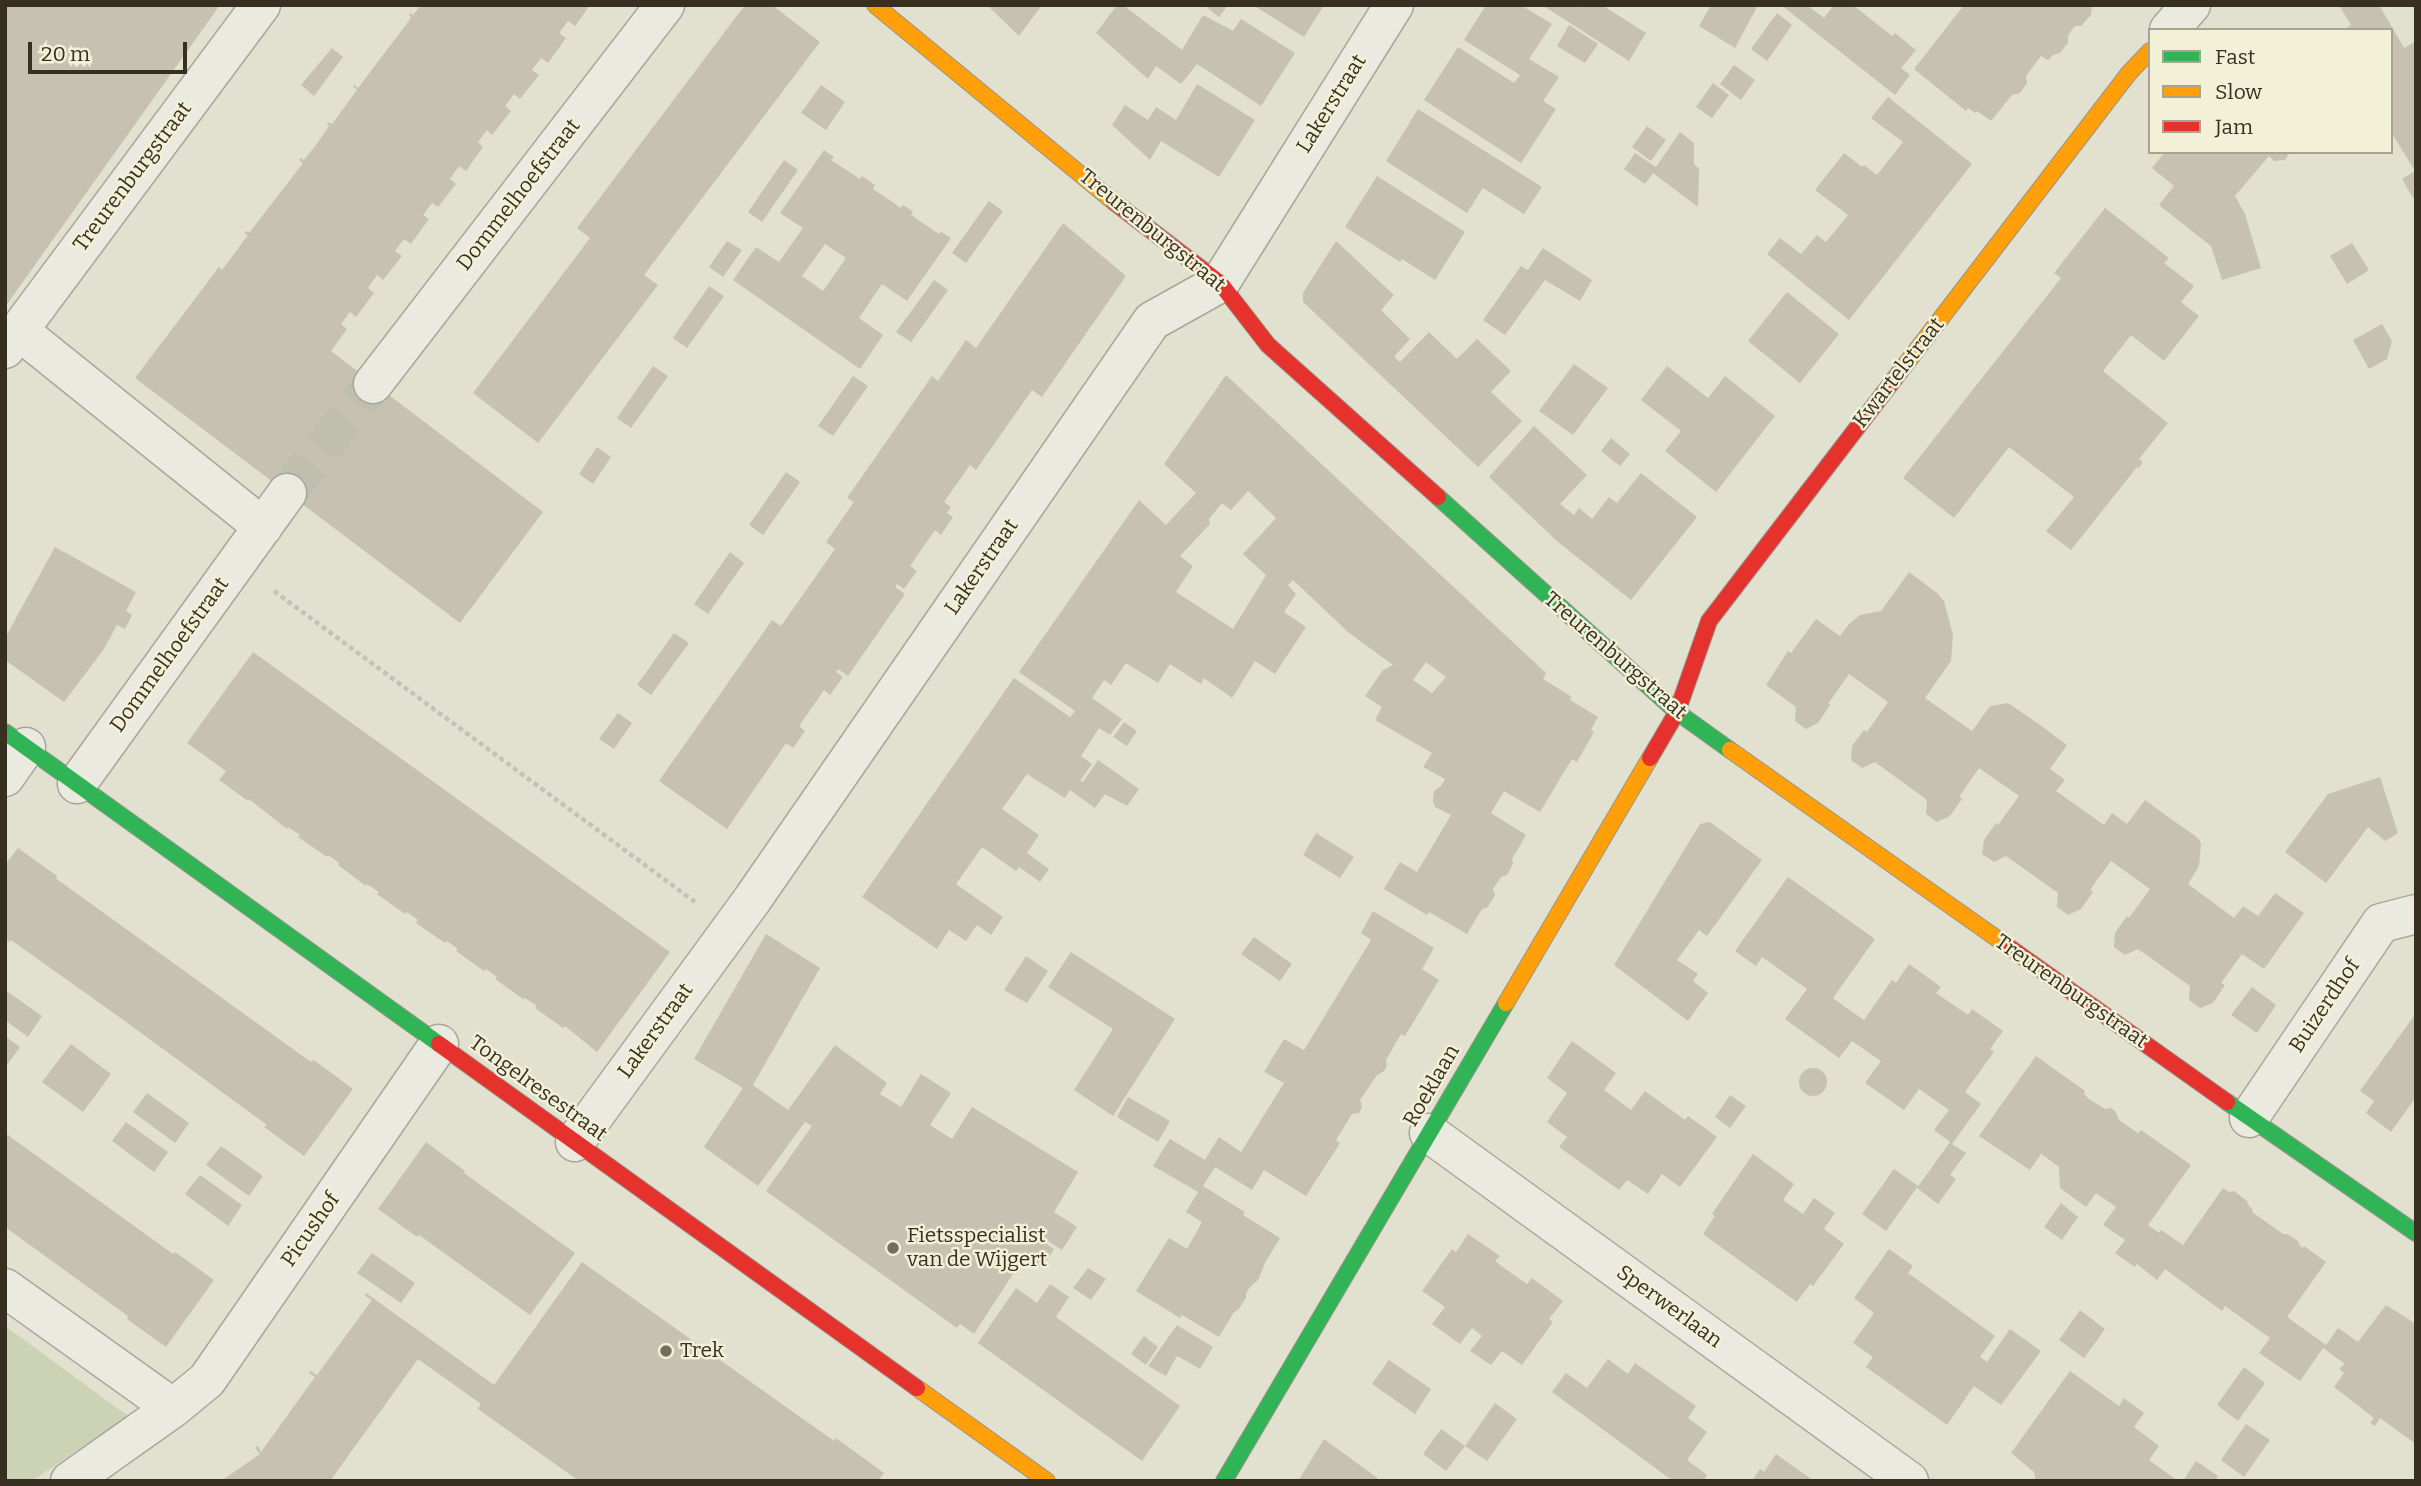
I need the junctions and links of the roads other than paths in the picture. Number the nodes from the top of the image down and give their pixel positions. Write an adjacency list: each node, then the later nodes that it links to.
1 (261, 5): 9 (street, Treurenburgstraat)
2 (665, 5): 10 (street, Dommelhoefstraat)
3 (875, 5): 8 (street, Treurenburgstraat)
4 (1394, 5): 8 (street, Lakerstraat)
5 (2191, 5): 6 (street)
6 (2171, 28)
7 (2148, 53): 13 (street, Kwartelstraat)
8 (1220, 283): 13 (street, Treurenburgstraat); 20 (street, Lakerstraat)
9 (12, 340): 12 (street)
10 (373, 384)
11 (287, 493): 12 (street, Dommelhoefstraat)
12 (263, 527): 15 (street, Dommelhoefstraat)
13 (1676, 712): 18 (street, Treurenburgstraat); 19 (street, Roeklaan)
14 (12, 752): 15 (street, Tongelresestraat)
15 (77, 784): 17 (street, Tongelresestraat)
16 (2416, 914): 18 (street, Buizerdhof)
17 (439, 1044): 20 (street, Tongelresestraat); 23 (street, Picushof)
18 (2249, 1118): 21 (street, Treurenburgstraat)
19 (1429, 1133): 26 (street, Roeklaan); 27 (street, Sperwerlaan)
20 (575, 1142): 25 (street, Tongelresestraat)
21 (2416, 1233)
22 (5, 1288): 23 (street)
23 (173, 1408): 24 (street, Picushof)
24 (70, 1481)
25 (1047, 1481)
26 (1224, 1481)
27 (1909, 1481)

